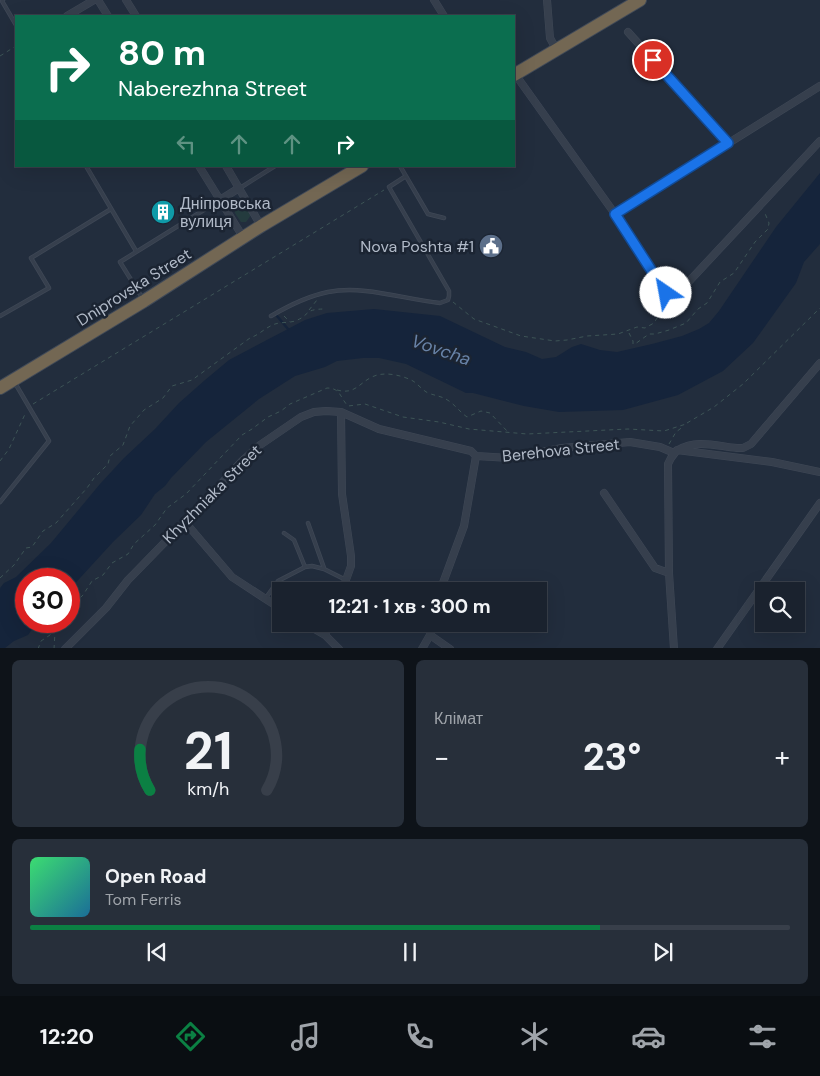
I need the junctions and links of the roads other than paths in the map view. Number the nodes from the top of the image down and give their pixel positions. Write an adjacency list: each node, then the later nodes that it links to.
1 (3, 0): 12 (lane)
2 (94, 0): 8 (street)
3 (98, 0): 9 (street)
4 (126, 0): 10 (street)
5 (434, 0): 11 (street)
6 (547, 0): 14 (street)
7 (640, 0): 14 (highway)
8 (69, 15)
9 (107, 15)
10 (135, 15)
11 (443, 15)
12 (15, 23)
13 (628, 32): 18 (street)
14 (556, 49): 15 (highway)
15 (515, 74): 29 (street)
16 (820, 86): 18 (street)
17 (820, 141): 29 (street)
18 (728, 143): 29 (street)
19 (87, 167): 28 (lane)
20 (201, 167): 27 (street)
21 (227, 167): 26 (street)
22 (273, 167): 26 (lane)
23 (360, 167): 31 (highway, Dniprovska Street)
24 (401, 167): 25 (lane)
25 (406, 176): 30 (lane); 36 (lane)
26 (239, 188): 27 (street); 31 (street)
27 (220, 200): 32 (street); 33 (lane)
28 (111, 209): 33 (lane); 35 (lane)
29 (615, 214)
30 (444, 218)
31 (261, 226): 32 (highway, Dniprovska Street)
32 (243, 237): 34 (highway, Dniprovska Street)
33 (136, 252): 34 (lane)
34 (144, 300): 38 (highway, Dniprovska Street)
35 (0, 316)
36 (272, 316)
37 (820, 362): 41 (street)
38 (14, 380): 39 (highway, Dniprovska Street); 45 (lane)
39 (0, 388)
40 (341, 412): 42 (street, Khyzhniaka Street); 47 (street, Khyzhniaka Street); 53 (street)
41 (673, 451): 42 (street, Berehova Street); 43 (street, Berehova Street); 52 (street)
42 (476, 456): 54 (street)
43 (820, 472)
44 (604, 493): 52 (street)
45 (0, 502)
46 (820, 503): 67 (street)
47 (185, 522): 55 (street); 62 (street, Khyzhniaka Street)
48 (308, 523): 51 (lane)
49 (284, 533): 50 (lane)
50 (305, 567): 51 (lane); 55 (lane)
51 (324, 569): 53 (lane)
52 (669, 573): 66 (street)
53 (346, 580)
54 (443, 582)
55 (265, 600): 56 (street)
56 (272, 604)
57 (320, 632): 60 (street)
58 (326, 632): 60 (street)
59 (431, 632): 61 (street)
60 (325, 635): 63 (street)
61 (430, 635): 64 (street); 65 (street)
62 (65, 648)
63 (339, 648)
64 (422, 648)
65 (450, 648)
66 (674, 648)
67 (717, 648)

